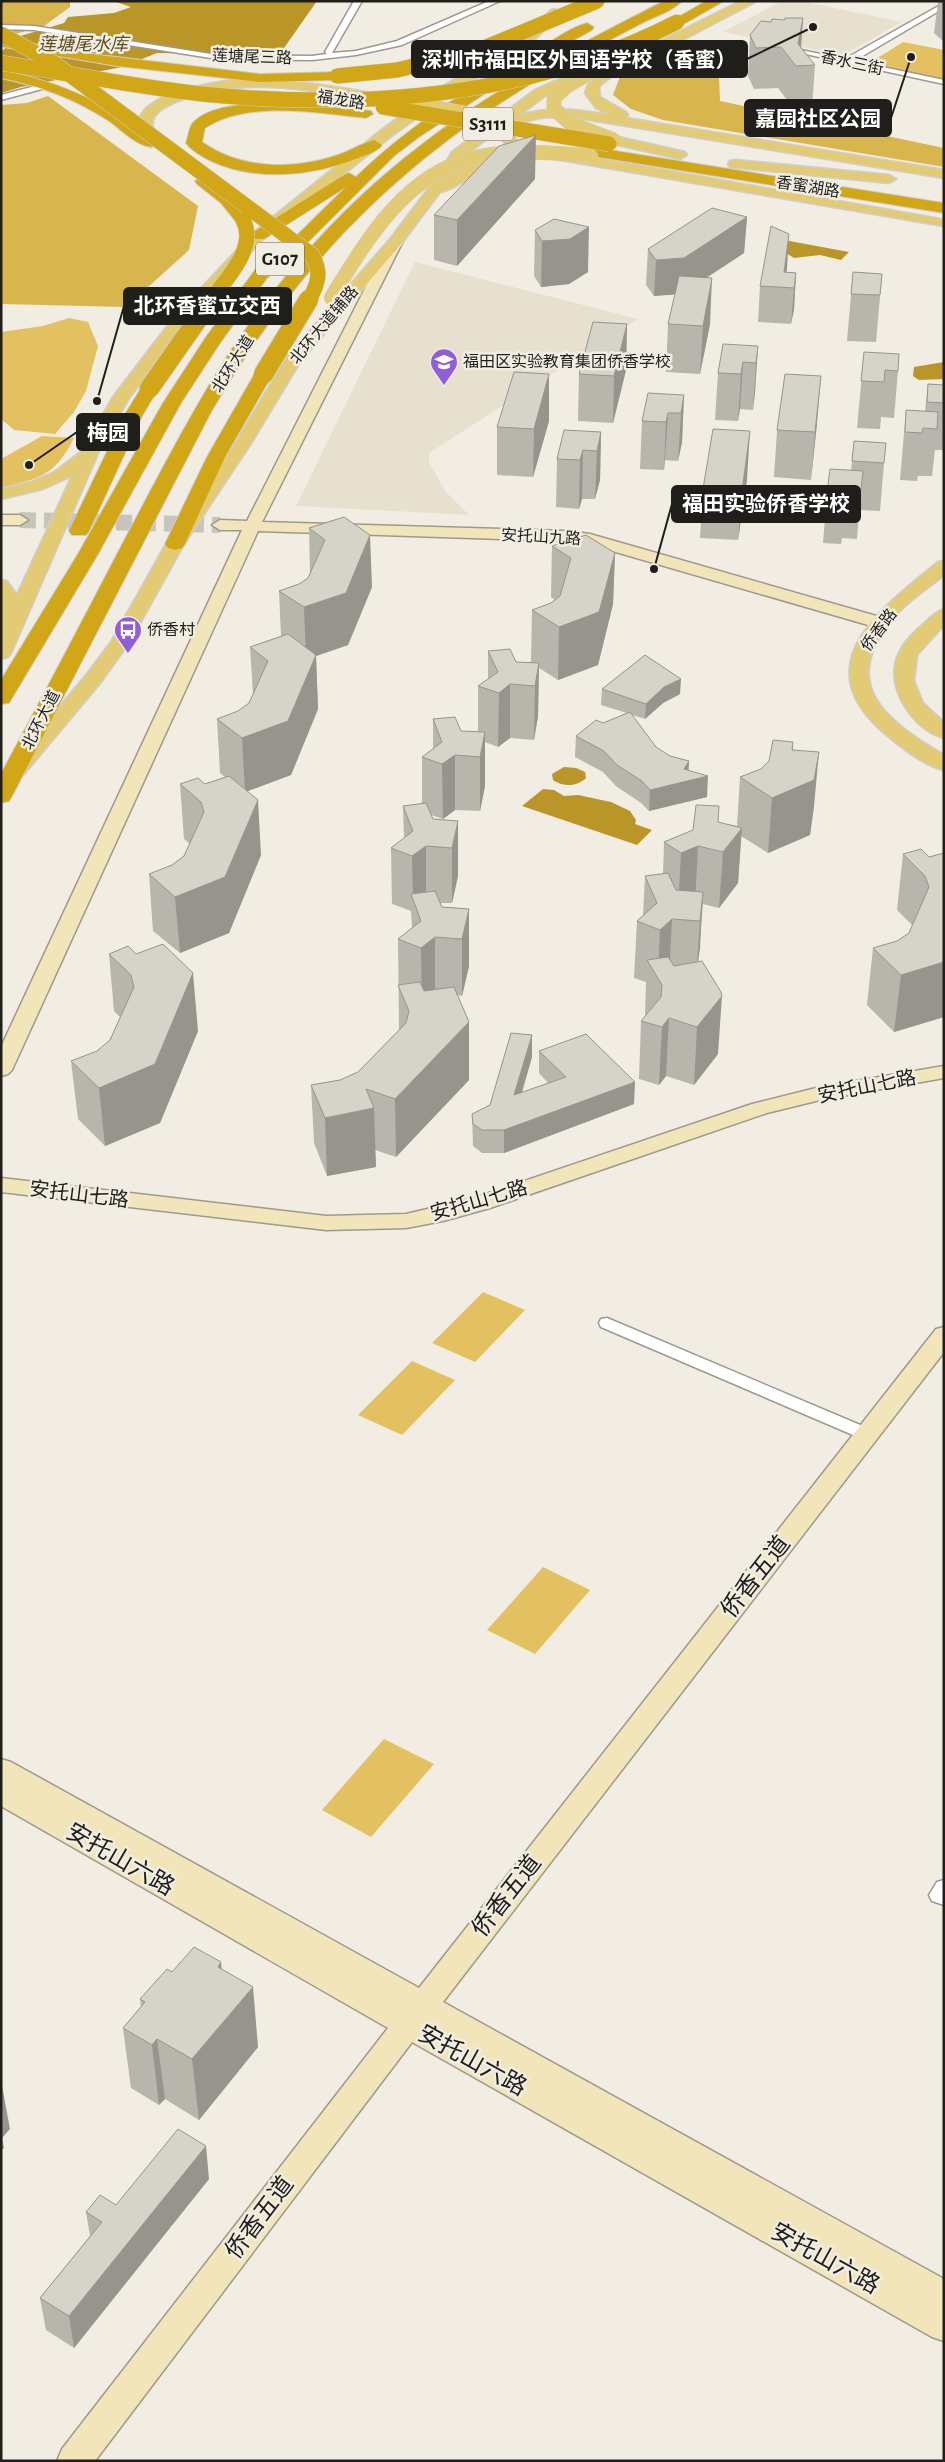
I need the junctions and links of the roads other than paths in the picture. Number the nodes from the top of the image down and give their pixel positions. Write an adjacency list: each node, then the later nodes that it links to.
1 (358, 1): 17 (street)
2 (496, 1): 13 (street, 莲塘尾三路)
3 (580, 1): 31 (main road)
4 (597, 1): 22 (highway, bridge)
5 (675, 1): 9 (highway, 北环大道 / G107)
6 (717, 1): 12 (highway)
7 (751, 1): 19 (main road, 北环大道辅路)
8 (944, 5): 20 (street)
9 (641, 10): 10 (highway, 北环大道 / G107); 26 (highway); 59 (highway, 北环大道 / G107)
10 (620, 11)
11 (603, 19): 31 (highway, 北环大道 / G107)
12 (678, 22): 21 (highway, bridge); 32 (main road, bridge)
13 (1, 27)
14 (1, 34): 48 (highway, bridge)
15 (1, 43): 22 (highway, bridge)
16 (790, 50): 20 (street, 香水三街)
17 (329, 52)
18 (1, 53): 28 (highway, 福龙路 / S3111, bridge)
19 (643, 55): 26 (main road, 北环大道辅路); 29 (main road)
20 (846, 62): 24 (street, 香水三街)
21 (1, 63)
22 (178, 70): 28 (highway, 福龙路 / S3111)
23 (1, 74): 30 (highway)
24 (944, 82)
25 (39, 87): 27 (street)
26 (540, 94): 38 (main road, 北环大道辅路)
27 (1, 98)
28 (366, 109): 31 (highway); 32 (highway, 福龙路 / S3111)
29 (641, 122): 32 (main road); 35 (main road)
30 (151, 143): 32 (main road, bridge); 54 (highway, bridge)
31 (382, 149): 42 (main road); 54 (highway, 北环大道 / G107)
32 (603, 152): 33 (highway, 福龙路); 33 (main road); 38 (main road); 39 (main road); 41 (main road, bridge)
33 (676, 160): 34 (highway, 香蜜湖路); 39 (highway, 香蜜湖路)
34 (735, 164): 36 (main road); 37 (highway, 香蜜湖路)
35 (944, 174)
36 (944, 184)
37 (944, 196)
38 (424, 203): 40 (main road, 北环大道辅路)
39 (942, 218)
40 (396, 241): 41 (main road, 北环大道辅路); 47 (street)
41 (293, 360): 48 (main road, 北环大道辅路)
42 (91, 451): 43 (main road); 53 (main road)
43 (1, 494)
44 (1, 520): 45 (street)
45 (20, 520)
46 (220, 525): 47 (street, 安托山九路)
47 (252, 526): 52 (street, 安托山九路); 60 (street)
48 (175, 544): 59 (main road, 北环大道辅路)
49 (944, 566): 52 (main road, 侨香路)
50 (1, 585): 53 (main road)
51 (944, 616): 57 (main road, 侨香路)
52 (881, 623): 58 (main road, 侨香路)
53 (11, 627): 55 (main road)
54 (39, 632): 56 (highway, 北环大道 / G107)
55 (1, 653)
56 (1, 698)
57 (944, 732)
58 (944, 764)
59 (6, 786)
60 (1, 1070)
61 (944, 1072): 62 (street, 安托山七路)
62 (1, 1185)
63 (607, 1322): 65 (street)
64 (944, 1335): 65 (street, 侨香五道)
65 (866, 1434): 70 (street, 侨香五道)
66 (1, 1770): 70 (street, 安托山六路)
67 (1, 1792): 70 (street, 安托山六路)
68 (944, 1888): 69 (street)
69 (944, 1897)
70 (416, 2015): 71 (street, 安托山六路); 72 (street, 安托山六路); 73 (street, 侨香五道)
71 (944, 2296)
72 (944, 2326)
73 (74, 2461)

